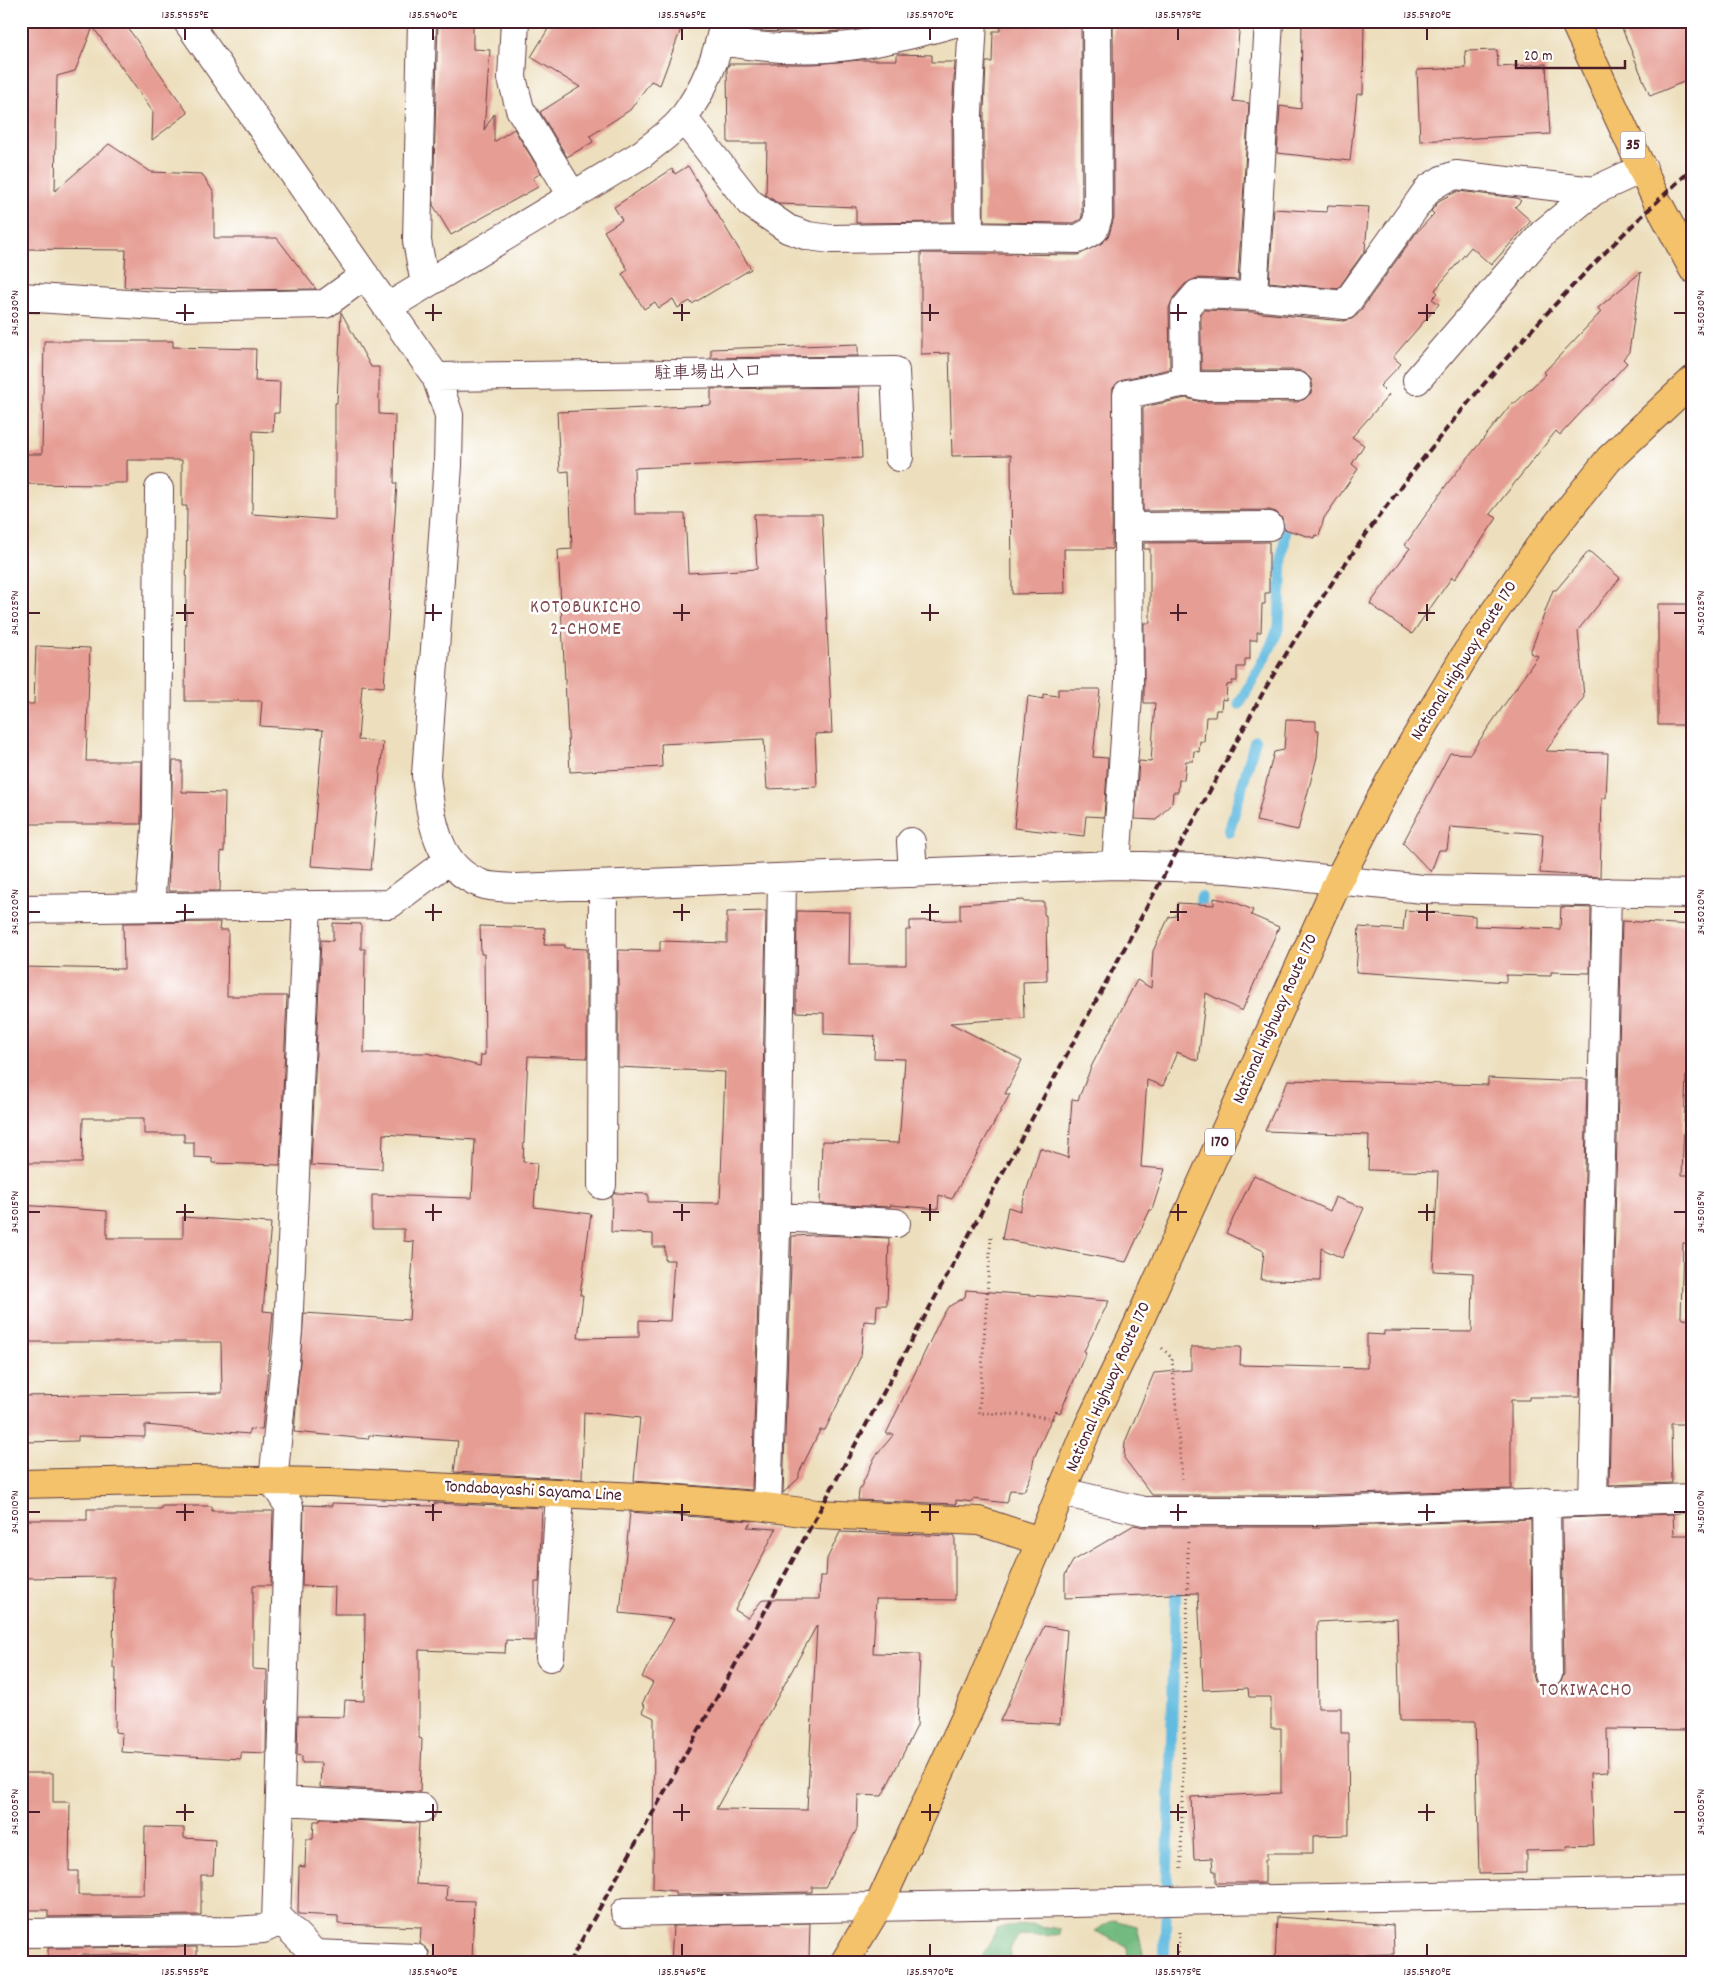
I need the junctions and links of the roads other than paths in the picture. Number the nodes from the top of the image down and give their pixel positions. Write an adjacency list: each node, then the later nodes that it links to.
1 (187, 21): 16 (street)
2 (422, 21): 17 (street)
3 (515, 21): 13 (street)
4 (961, 21): 9 (street)
5 (972, 21): 14 (street)
6 (1098, 21): 14 (street)
7 (1269, 21): 18 (street)
8 (1574, 21): 11 (main road, 35)
9 (722, 31): 10 (street)
10 (683, 118): 13 (street); 14 (street)
11 (1643, 168): 12 (street); 15 (main road, 35)
12 (1594, 191): 18 (street); 22 (street)
13 (572, 195): 17 (street)
14 (969, 237)
15 (1693, 269)
16 (365, 275): 19 (street); 20 (street)
17 (425, 284): 20 (street)
18 (1253, 296): 24 (street)
19 (21, 298)
20 (388, 307): 21 (street)
21 (436, 377): 26 (street, 駐車場出入口); 31 (street)
22 (1417, 380)
23 (1693, 380): 35 (main road, National Highway Route 170 / 170)
24 (1186, 382): 25 (street); 29 (street)
25 (1297, 386)
26 (899, 456)
27 (159, 489): 40 (street)
28 (1269, 526): 29 (street)
29 (1129, 527): 32 (street)
30 (911, 842): 33 (street)
31 (449, 860): 36 (street); 39 (street)
32 (1116, 865): 33 (street); 35 (street)
33 (913, 873): 34 (street)
34 (782, 878): 36 (street); 43 (street)
35 (1339, 879): 37 (street); 47 (main road, National Highway Route 170 / 170)
36 (603, 885): 42 (street)
37 (1607, 892): 38 (street); 51 (street)
38 (1693, 894)
39 (307, 905): 40 (street); 45 (street)
40 (150, 907): 41 (street)
41 (21, 909)
42 (602, 1185)
43 (777, 1217): 44 (street); 52 (street)
44 (896, 1223)
45 (273, 1482): 46 (main road, Tondabayashi Sayama Line); 48 (main road, Tondabayashi Sayama Line); 56 (street)
46 (21, 1484)
47 (1062, 1492): 50 (street); 53 (main road, National Highway Route 170 / 170)
48 (560, 1494): 52 (main road, Tondabayashi Sayama Line); 54 (street)
49 (1693, 1498): 51 (street)
50 (1546, 1502): 51 (street); 55 (street)
51 (1593, 1502)
52 (767, 1507): 53 (main road, Tondabayashi Sayama Line)
53 (1040, 1541): 59 (main road, National Highway Route 170 / 170)
54 (550, 1657)
55 (1548, 1674)
56 (280, 1801): 57 (street); 61 (street)
57 (422, 1808)
58 (1693, 1891): 59 (street)
59 (879, 1905): 60 (street); 65 (main road, National Highway Route 170 / 170)
60 (624, 1912)
61 (286, 1925): 62 (street); 63 (street); 64 (street)
62 (21, 1933)
63 (415, 1958)
64 (294, 1963)
65 (844, 1963)

